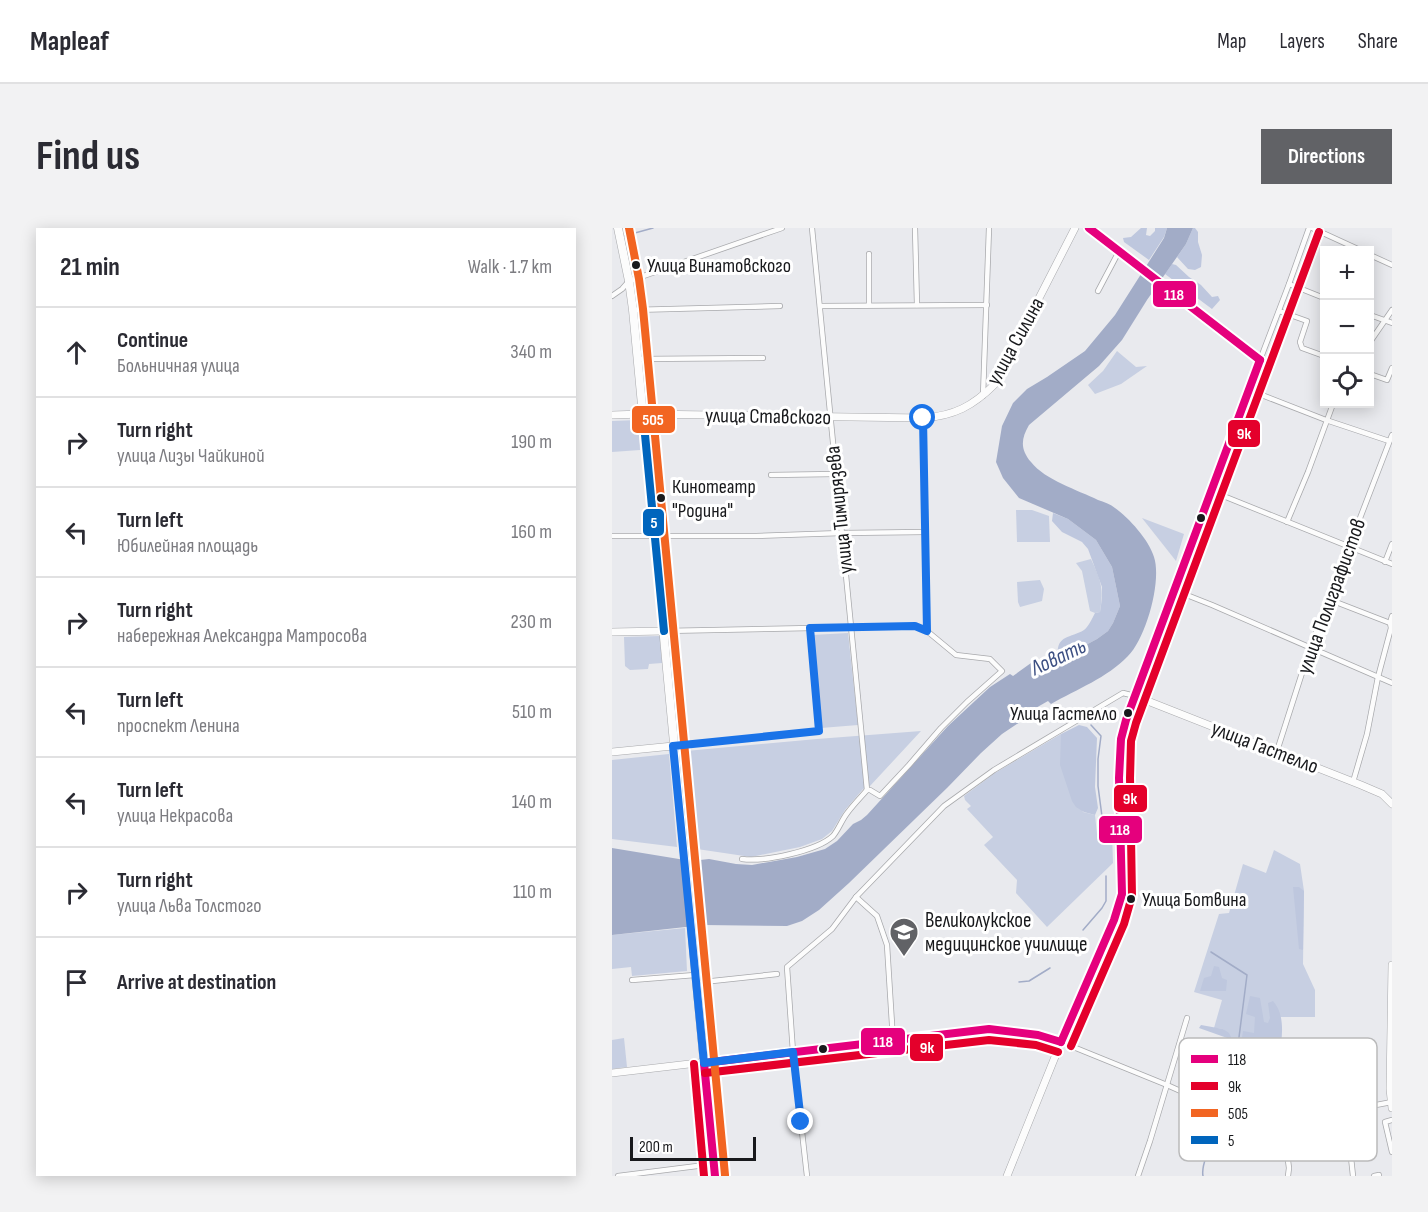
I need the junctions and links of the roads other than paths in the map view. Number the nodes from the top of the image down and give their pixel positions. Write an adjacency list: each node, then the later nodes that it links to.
1 (782, 228): 14 (street)
2 (812, 228): 23 (street, улица Тимирязева)
3 (915, 228): 20 (street)
4 (989, 228): 21 (street)
5 (1075, 228): 38 (main road, улица Силина)
6 (1089, 228): 10 (main road)
7 (1310, 228): 9 (street); 15 (street)
8 (620, 235): 14 (main road)
9 (1351, 246)
10 (1118, 249): 16 (street); 34 (main road)
11 (868, 254): 19 (street)
12 (1374, 257): 13 (street)
13 (1392, 266)
14 (629, 281): 17 (street); 24 (main road)
15 (1289, 285): 18 (street); 26 (street)
16 (1098, 291)
17 (612, 296)
18 (1320, 297)
19 (869, 305): 20 (street); 23 (street)
20 (917, 305): 21 (street)
21 (987, 305): 38 (street)
22 (780, 306): 24 (street)
23 (820, 306): 42 (street, улица Тимирязева)
24 (633, 309): 33 (main road)
25 (1392, 310): 28 (street)
26 (1279, 311): 31 (street); 34 (street)
27 (1374, 316): 28 (street)
28 (1384, 320): 29 (street); 30 (street)
29 (1392, 323)
30 (1374, 336)
31 (1320, 355)
32 (763, 358): 33 (street)
33 (638, 359): 40 (main road)
34 (1260, 360): 37 (main road)
35 (1392, 368): 36 (street)
36 (1374, 375)
37 (1249, 390): 44 (street); 49 (main road)
38 (983, 397): 43 (main road, улица Силина)
39 (1331, 408): 44 (street)
40 (643, 414): 41 (main road, улица Ставского); 42 (main road, улица Ставского); 54 (main road)
41 (612, 415)
42 (830, 417): 43 (main road, улица Ставского); 47 (street, улица Тимирязева)
43 (923, 418): 51 (street)
44 (1326, 420): 46 (street); 50 (street)
45 (1392, 435): 46 (street, улица Полиграфистов)
46 (1389, 441): 56 (street, улица Полиграфистов)
47 (835, 474): 48 (street); 52 (street, улица Тимирязева)
48 (771, 475)
49 (1211, 491): 50 (street); 59 (main road)
50 (1287, 522): 56 (street)
51 (925, 532): 52 (street); 66 (street)
52 (842, 533): 54 (street); 63 (street, улица Тимирязева)
53 (612, 536): 54 (street)
54 (654, 536): 65 (main road)
55 (1392, 544): 57 (street)
56 (1348, 547): 57 (street); 60 (street, улица Полиграфистов)
57 (1385, 562): 58 (street)
58 (1392, 564)
59 (1174, 590): 68 (street); 71 (main road)
60 (1329, 599): 62 (street); 68 (street, улица Полиграфистов)
61 (1392, 616): 62 (street)
62 (1391, 623): 69 (street)
63 (850, 627): 64 (street); 66 (street); 76 (street, улица Тимирязева)
64 (810, 628): 65 (street); 72 (street)
65 (664, 631): 67 (main road); 72 (main road)
66 (927, 631): 76 (street)
67 (612, 632)
68 (1310, 648): 69 (street); 73 (street, улица Полиграфистов)
69 (1378, 677): 70 (street); 75 (street)
70 (1392, 683)
71 (1135, 696): 73 (main road, улица Гастелло); 79 (street); 88 (main road)
72 (673, 746): 74 (main road); 82 (main road)
73 (1276, 751): 75 (main road, улица Гастелло)
74 (612, 752)
75 (1353, 782): 77 (main road, улица Гастелло)
76 (867, 790): 78 (street)
77 (1392, 804)
78 (742, 859)
79 (856, 897): 87 (street); 90 (street)
80 (1392, 965): 95 (main road)
81 (777, 974): 84 (street)
82 (695, 975): 83 (street); 91 (main road)
83 (632, 980)
84 (703, 982)
85 (1187, 1018): 86 (street)
86 (1181, 1038)
87 (893, 1040): 88 (main road); 90 (main road)
88 (1061, 1042): 93 (street); 104 (main road)
89 (1179, 1045): 93 (street)
90 (793, 1052): 91 (main road); 103 (street)
91 (704, 1063): 92 (main road); 100 (main road)
92 (612, 1073)
93 (1167, 1085): 94 (street); 105 (street)
94 (1179, 1090)
95 (1391, 1104)
96 (1392, 1120): 97 (street)
97 (1392, 1152)
98 (1288, 1161): 106 (street)
99 (1351, 1161): 107 (street)
100 (714, 1164): 101 (street); 102 (main road)
101 (618, 1176)
102 (715, 1176)
103 (807, 1176)
104 (1007, 1176)
105 (1138, 1176)
106 (1288, 1176)
107 (1353, 1176)

